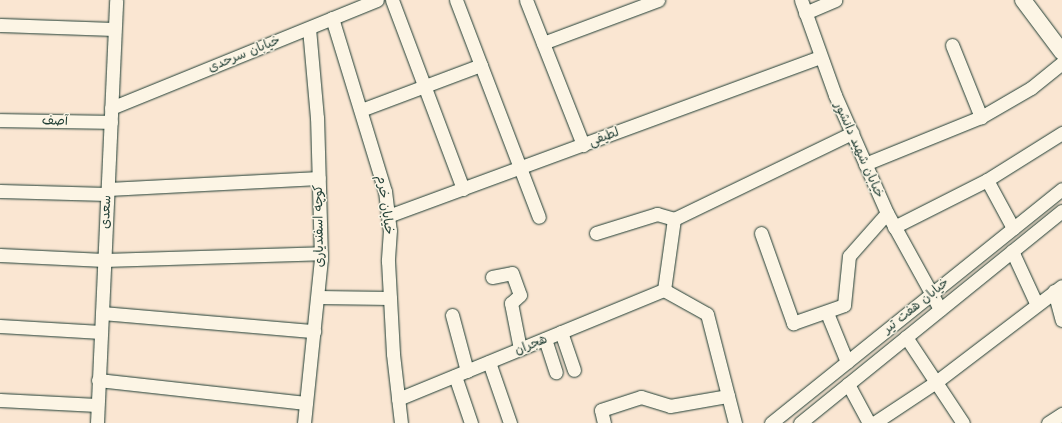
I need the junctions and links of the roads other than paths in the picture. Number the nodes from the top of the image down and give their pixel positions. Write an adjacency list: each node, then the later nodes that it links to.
1 (117, 0): 15 (street, سعدی)
2 (378, 0): 10 (street, خیابان سرحدی)
3 (392, 0): 22 (street)
4 (456, 0): 21 (street)
5 (526, 0): 16 (street)
6 (658, 0): 16 (street)
7 (801, 0): 11 (street, خیابان شهید دانشور)
8 (835, 0): 11 (street)
9 (1023, 0): 18 (main road)
10 (346, 6): 12 (street, خیابان سرحدی)
11 (805, 13): 19 (street, خیابان شهید دانشور)
12 (332, 18): 14 (street, خیابان سرحدی); 24 (street, خیابان خرم)
13 (0, 25): 15 (street)
14 (309, 28): 23 (street, خیابان سرحدی); 33 (street, کوچه اسفندیاری)
15 (114, 29): 23 (street, سعدی)
16 (543, 43): 30 (street)
17 (952, 45): 25 (street)
18 (1062, 52)
19 (820, 57): 28 (street, خیابان شهید دانشور); 30 (street, لطیفی)
20 (1062, 64): 25 (street)
21 (481, 65): 22 (street); 32 (street)
22 (424, 86): 24 (street); 35 (street)
23 (111, 108): 27 (street, سعدی)
24 (361, 110): 41 (street, خیابان خرم)
25 (982, 117): 31 (street)
26 (0, 120): 27 (street, آصف)
27 (111, 122): 38 (street, سعدی)
28 (852, 133): 31 (street, خیابان شهید دانشور); 43 (street)
29 (1062, 133): 34 (street)
30 (583, 144): 32 (street, لطیفی)
31 (865, 164): 40 (street, خیابان شهید دانشور)
32 (521, 168): 35 (street, لطیفی); 42 (street)
33 (318, 178): 38 (street); 49 (street, کوچه اسفندیاری)
34 (987, 180): 44 (street); 45 (street)
35 (463, 189): 41 (street, لطیفی)
36 (1062, 189): 45 (street, خیابان هفت تیر)
37 (0, 191): 38 (street)
38 (107, 192): 51 (street, سعدی)
39 (1062, 211): 48 (street, خیابان هفت تیر)
40 (887, 213): 44 (street, خیابان شهید دانشور); 61 (street)
41 (388, 216): 57 (street, خیابان خرم)
42 (539, 217)
43 (674, 219): 46 (street); 54 (street)
44 (894, 227): 55 (street, خیابان شهید دانشور)
45 (1014, 228): 55 (street, خیابان هفت تیر)
46 (596, 233)
47 (761, 233): 61 (street)
48 (1012, 251): 58 (street); 59 (street, خیابان هفت تیر)
49 (320, 253): 51 (street); 56 (street, کوچه اسفندیاری)
50 (0, 254): 51 (street)
51 (104, 260): 60 (street, سعدی)
52 (492, 277): 70 (street)
53 (1058, 289): 58 (street); 63 (street)
54 (664, 290): 67 (street, هجران); 79 (street)
55 (931, 294): 59 (street, خیابان شهید دانشور); 72 (street, خیابان هفت تیر)
56 (318, 297): 57 (street); 65 (street, کوچه اسفندیاری)
57 (390, 298): 80 (street, خیابان خرم)
58 (1036, 303): 77 (street)
59 (940, 309): 68 (street, خیابان هفت تیر)
60 (102, 313): 65 (street); 66 (street, سعدی)
61 (827, 313): 72 (street)
62 (452, 316): 75 (street)
63 (1062, 320)
64 (0, 326): 66 (street)
65 (314, 331): 82 (street, کوچه اسفندیاری)
66 (101, 332): 76 (street, سعدی)
67 (561, 332): 69 (street, هجران); 73 (street)
68 (906, 337): 77 (street); 78 (street, خیابان هفت تیر)
69 (545, 339): 70 (street, هجران); 74 (street)
70 (520, 349): 71 (street, هجران)
71 (489, 362): 75 (street, هجران); 89 (street)
72 (847, 362): 92 (street, خیابان هفت تیر)
73 (574, 370)
74 (556, 372)
75 (461, 373): 80 (street, هجران); 88 (street)
76 (98, 380): 82 (street); 83 (street, سعدی)
77 (936, 382): 95 (street); 96 (street)
78 (848, 384): 93 (street, خیابان هفت تیر); 94 (street)
79 (728, 396): 90 (street); 91 (street)
80 (398, 399): 87 (street, خیابان خرم)
81 (0, 400): 83 (street)
82 (306, 403): 86 (street, کوچه اسفندیاری)
83 (97, 405): 85 (street, سعدی)
84 (1062, 414): 97 (street)
85 (97, 423)
86 (304, 423)
87 (401, 423)
88 (471, 423)
89 (510, 423)
90 (604, 423)
91 (735, 423)
92 (771, 423)
93 (800, 423)
94 (869, 423)
95 (874, 423)
96 (963, 423)
97 (1048, 423)

